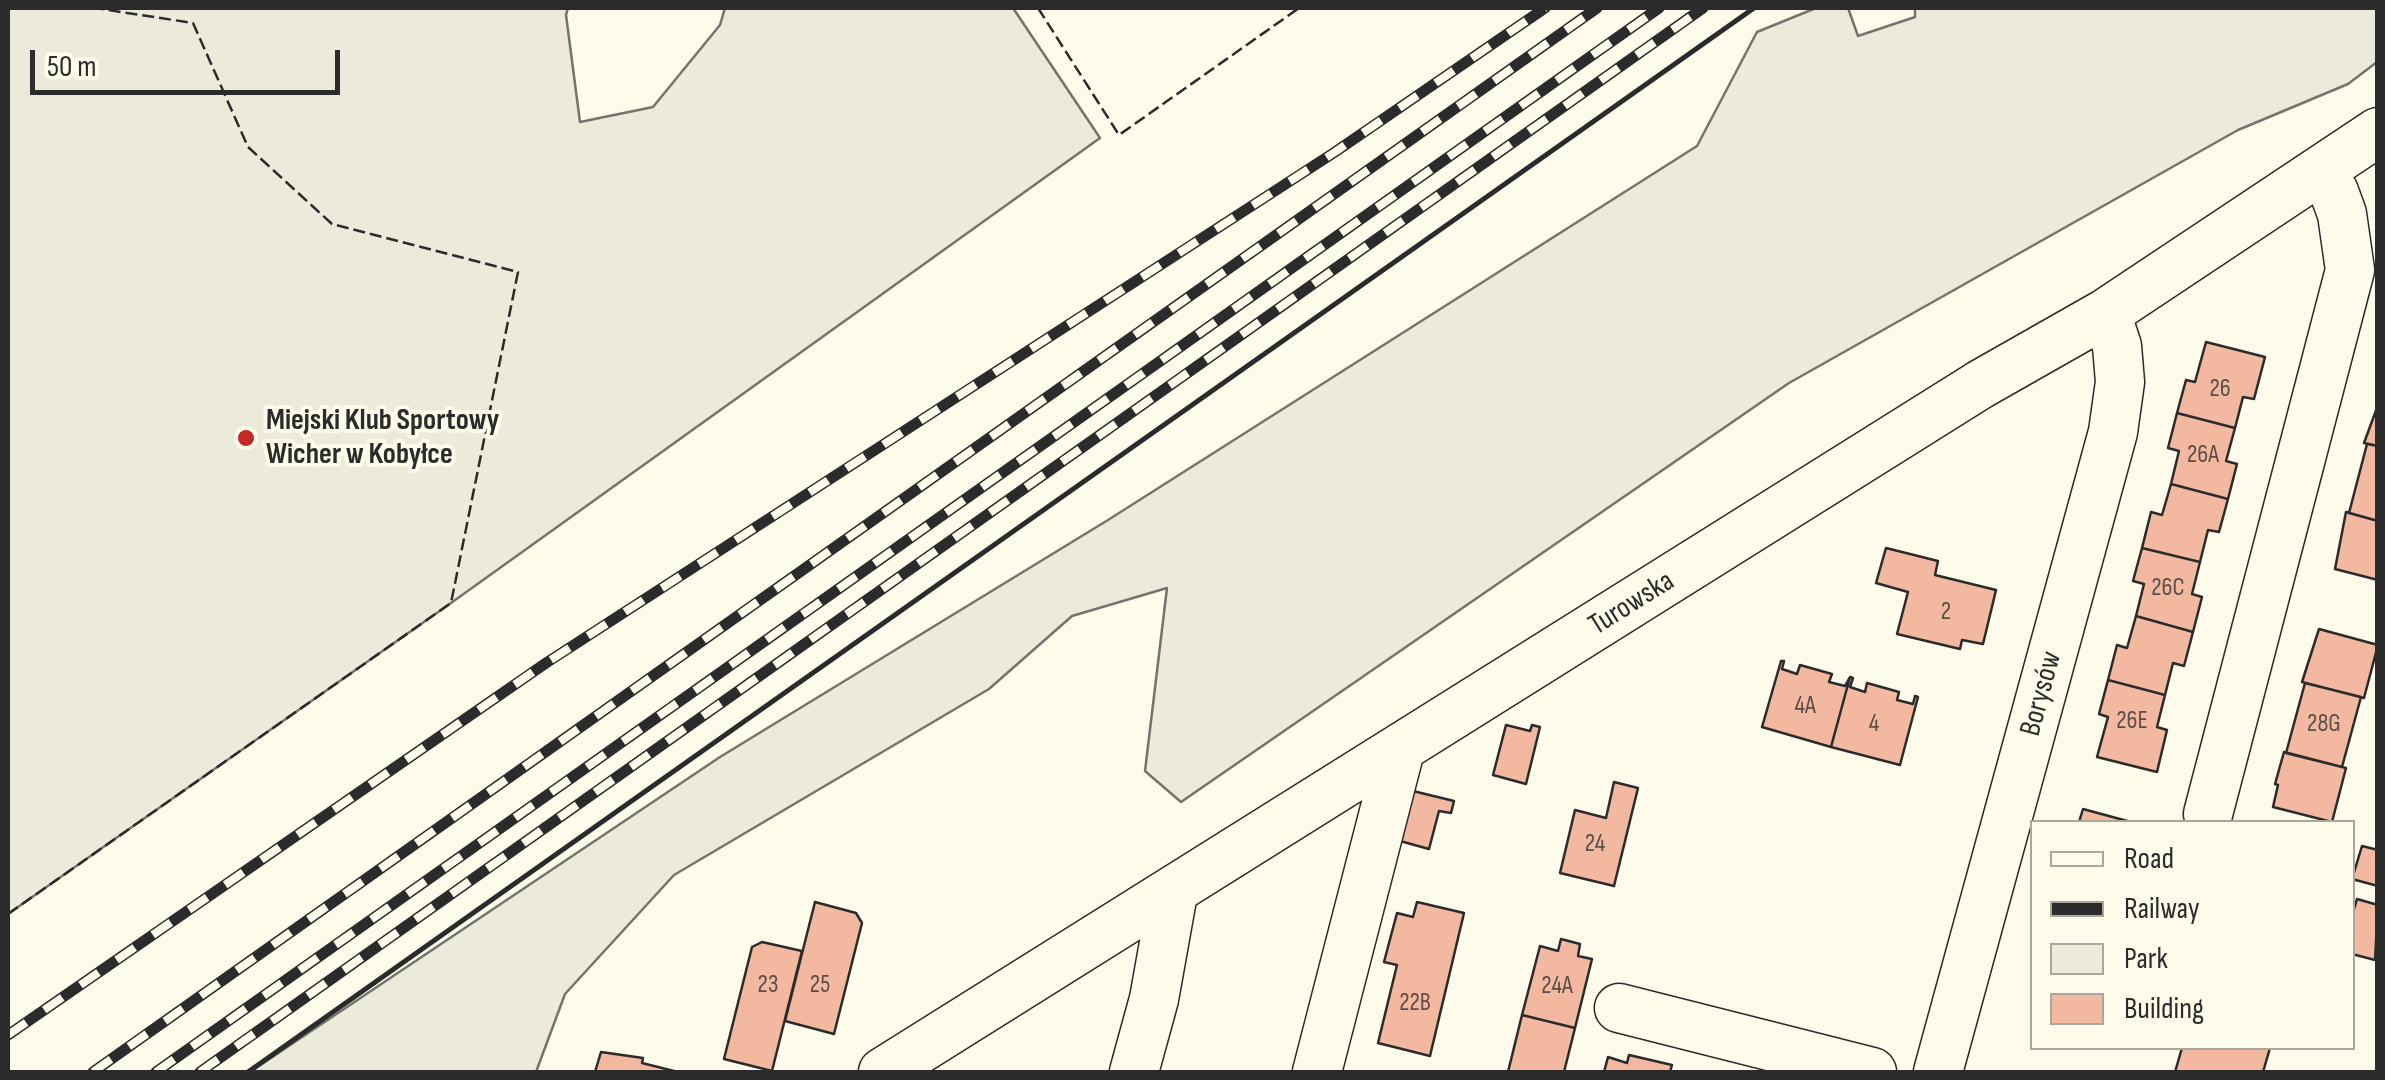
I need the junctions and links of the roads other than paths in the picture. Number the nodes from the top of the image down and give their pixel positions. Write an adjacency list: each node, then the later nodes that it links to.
1 (2378, 132): 2 (street, Turowska)
2 (2319, 172): 3 (street, Turowska); 5 (street)
3 (2106, 313): 4 (street, Turowska); 12 (street, Borysów)
4 (1400, 750): 6 (street, Turowska); 10 (street)
5 (2208, 814)
6 (1172, 892): 8 (street, Turowska); 9 (street)
7 (1619, 1008): 11 (street)
8 (883, 1072)
9 (1134, 1072)
10 (1317, 1072)
11 (1872, 1072)
12 (1938, 1072)

